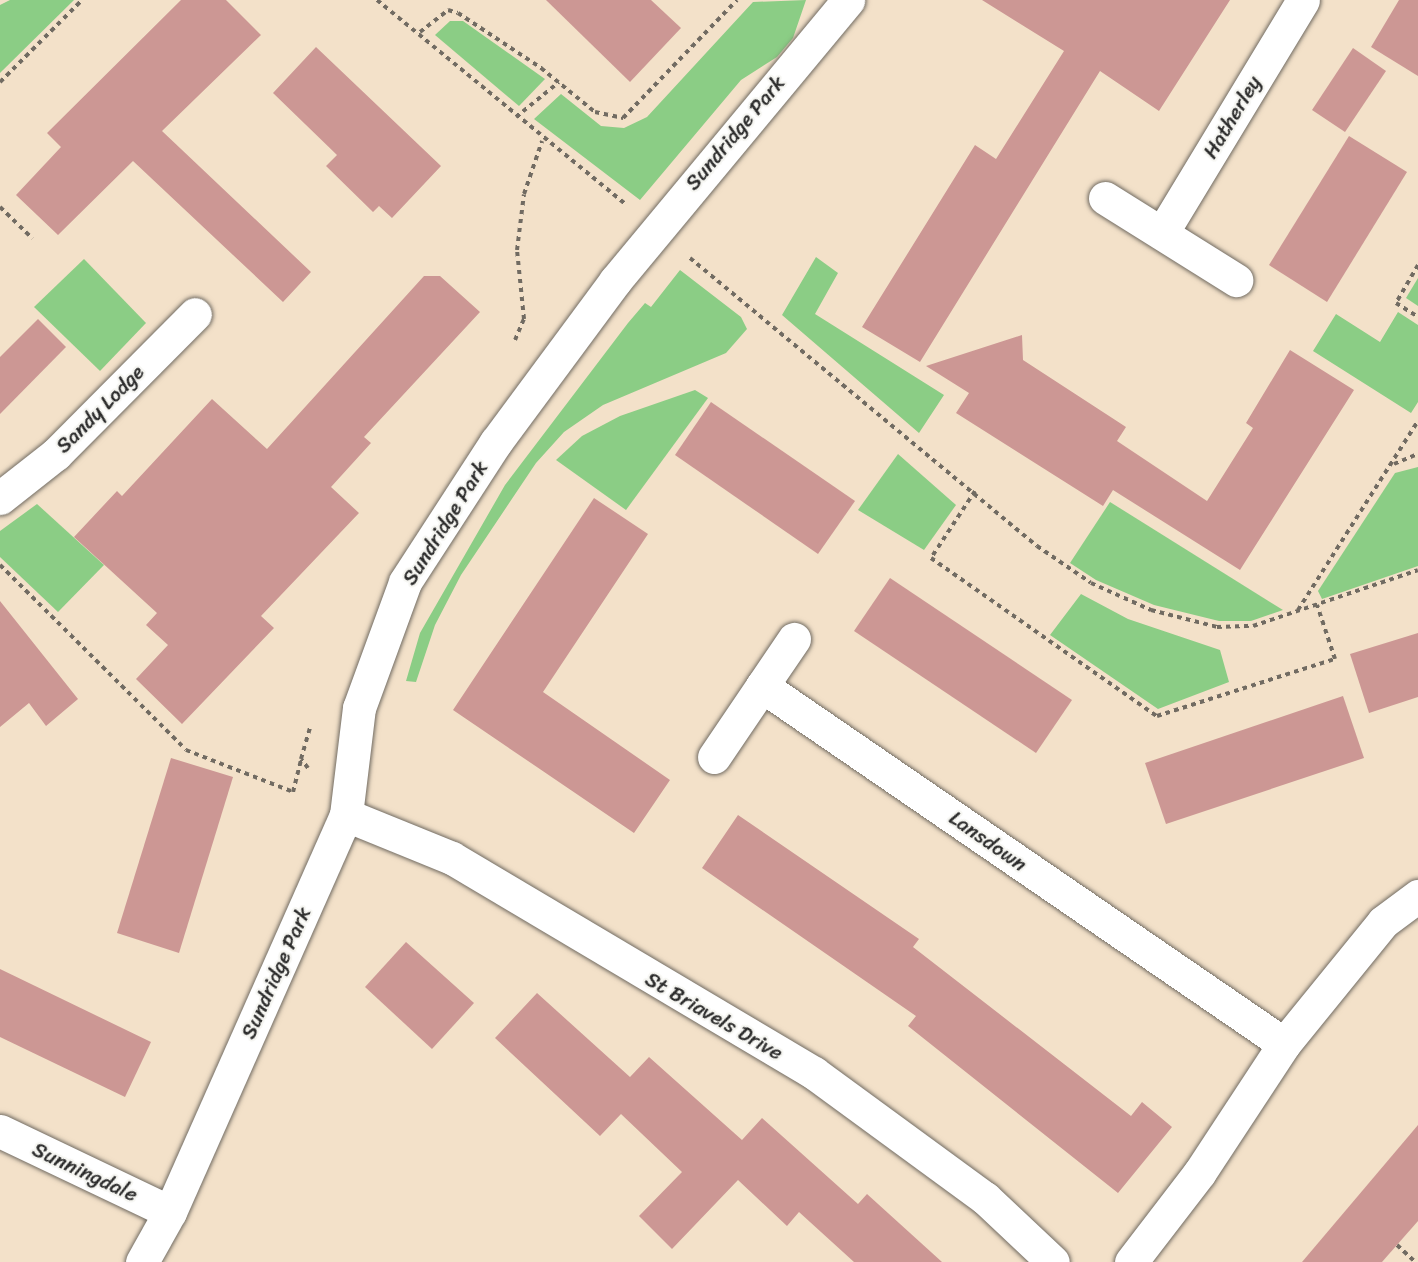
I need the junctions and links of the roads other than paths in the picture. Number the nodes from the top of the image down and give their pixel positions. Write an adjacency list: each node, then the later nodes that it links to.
1 (848, 0): 11 (street, Sundridge Park)
2 (1303, 0): 4 (street, Hatherley)
3 (1105, 198): 4 (street)
4 (1162, 233): 5 (street)
5 (1236, 280)
6 (195, 314): 7 (street, Sandy Lodge)
7 (0, 498)
8 (794, 639): 9 (street)
9 (762, 686): 10 (street); 13 (street, Lansdown)
10 (714, 757)
11 (346, 815): 15 (street, Sundridge Park); 17 (street, St Briavels Drive)
12 (1418, 896): 13 (street)
13 (1284, 1044): 18 (street)
14 (0, 1131): 15 (street, Sunningdale)
15 (170, 1212): 16 (street, Sundridge Park)
16 (142, 1262)
17 (1053, 1262)
18 (1131, 1262)

